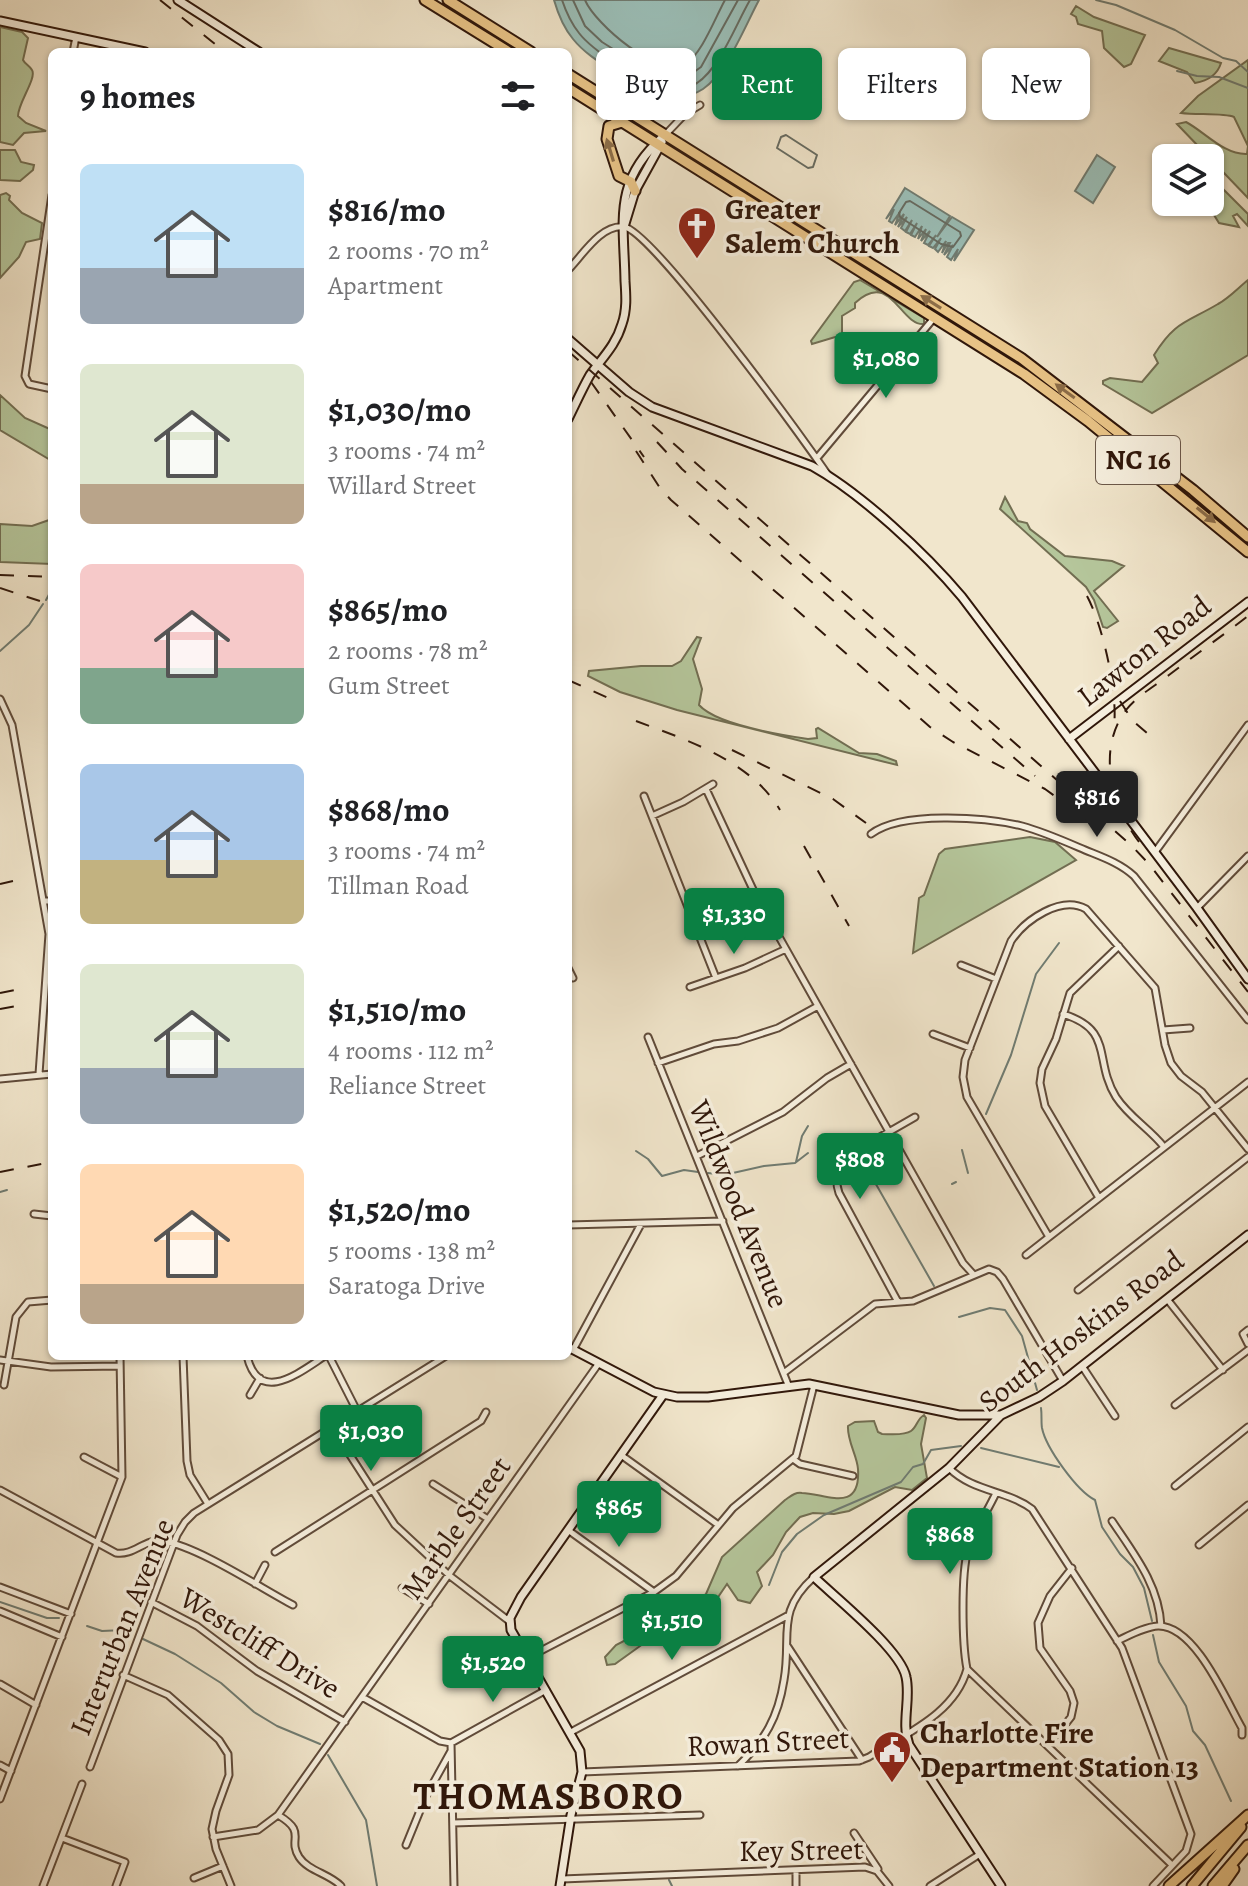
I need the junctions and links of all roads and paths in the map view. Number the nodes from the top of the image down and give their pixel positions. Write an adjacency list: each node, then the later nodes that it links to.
1 (178, 0): 8 (street)
2 (425, 0): 9 (highway)
3 (448, 0): 10 (highway)
4 (0, 21): 5 (street)
5 (76, 37): 6 (street); 7 (street)
6 (74, 48)
7 (126, 48)
8 (253, 48)
9 (503, 48)
10 (525, 48)
11 (572, 77): 15 (highway, NC 16)
12 (572, 91): 14 (highway, NC 16)
13 (700, 105): 15 (street)
14 (622, 122): 15 (highway, NC 16); 16 (highway, one-way to 14)
15 (660, 142): 16 (street); 20 (highway, NC 16); 22 (highway, NC 16, one-way to 15)
16 (632, 186): 18 (street)
17 (48, 222): 25 (street)
18 (624, 227): 19 (street); 23 (street); 27 (street)
19 (572, 266)
20 (934, 317): 24 (highway, NC 16); 27 (street)
21 (572, 342): 23 (street)
22 (1021, 358): 24 (highway); 29 (highway, NC 16, one-way to 22)
23 (598, 365): 26 (street); 28 (street)
24 (1014, 367): 30 (highway, NC 16, one-way to 30)
25 (48, 388)
26 (572, 412)
27 (817, 458): 28 (street)
28 (828, 475): 34 (street)
29 (1248, 537)
30 (1248, 552)
31 (1248, 602): 34 (street, Lawton Road)
32 (0, 699): 42 (street)
33 (1248, 725): 40 (street)
34 (1069, 739): 40 (street)
35 (713, 784): 36 (street)
36 (706, 789): 38 (street); 47 (street)
37 (644, 796): 38 (street)
38 (652, 816): 50 (street)
39 (872, 833): 56 (street)
40 (1155, 852): 44 (street)
41 (1248, 856): 44 (street)
42 (44, 901): 43 (street); 45 (street)
43 (48, 901)
44 (1197, 908): 52 (street)
45 (48, 930)
46 (1119, 946): 51 (street); 55 (street); 58 (street)
47 (786, 949): 50 (street); 54 (street)
48 (961, 965): 51 (street)
49 (48, 968): 64 (street)
50 (716, 978): 53 (street)
51 (996, 979): 61 (street)
52 (1248, 979)
53 (690, 987)
54 (818, 1006): 62 (street); 63 (street)
55 (1063, 1014): 71 (street); 75 (street)
56 (1248, 1020)
57 (1190, 1028): 58 (street)
58 (1163, 1030): 68 (street)
59 (933, 1034): 61 (street)
60 (648, 1037): 62 (street, Wildwood Avenue)
61 (970, 1048): 82 (street)
62 (658, 1063): 73 (street, Wildwood Avenue)
63 (851, 1064): 70 (street); 73 (street)
64 (39, 1074): 65 (street); 66 (street)
65 (48, 1074)
66 (0, 1079)
67 (1248, 1082): 68 (street)
68 (1215, 1107): 71 (street); 72 (street)
69 (915, 1117): 70 (street)
70 (889, 1132): 84 (street); 88 (street)
71 (1164, 1147): 75 (street)
72 (1248, 1149)
73 (697, 1156): 78 (street, Wildwood Avenue)
74 (1248, 1157): 85 (street)
75 (1099, 1198): 82 (street)
76 (34, 1214): 77 (street)
77 (48, 1216)
78 (723, 1221): 79 (street); 105 (street, Wildwood Avenue)
79 (641, 1223): 80 (street); 90 (street)
80 (572, 1225)
81 (1248, 1235): 86 (street, South Hoskins Road)
82 (1049, 1237): 83 (street)
83 (1026, 1255)
84 (973, 1274): 88 (street); 107 (street)
85 (1078, 1290)
86 (1167, 1299): 103 (street, South Hoskins Road); 104 (street)
87 (48, 1300): 100 (street)
88 (898, 1302): 105 (street)
89 (1248, 1330): 91 (street)
90 (572, 1346)
91 (1248, 1347): 104 (street)
92 (572, 1349): 101 (street)
93 (0, 1360): 100 (street)
94 (120, 1360): 102 (street)
95 (183, 1360): 131 (street)
96 (249, 1360): 106 (street)
97 (320, 1360): 106 (street)
98 (329, 1360): 114 (street)
99 (440, 1360): 114 (street, Interurban Avenue)
100 (10, 1361): 102 (street); 108 (street)
101 (599, 1363): 112 (street); 133 (street, Marble Street)
102 (120, 1366): 125 (street)
103 (1082, 1366): 107 (street, South Hoskins Road); 117 (street)
104 (1223, 1370): 113 (street)
105 (784, 1372): 110 (street, Wildwood Avenue)
106 (260, 1378): 111 (street)
107 (1063, 1381): 116 (street, South Hoskins Road)
108 (4, 1385)
109 (814, 1385): 110 (street); 116 (street); 122 (street)
110 (789, 1387): 112 (street)
111 (250, 1395)
112 (663, 1395): 120 (street)
113 (1175, 1405)
114 (357, 1411): 118 (street, Interurban Avenue)
115 (486, 1412): 129 (street)
116 (1001, 1415): 123 (street, South Hoskins Road)
117 (1115, 1416)
118 (332, 1427): 129 (street); 131 (street, Interurban Avenue)
119 (1248, 1427): 127 (street)
120 (621, 1455): 135 (street); 136 (street)
121 (84, 1457): 125 (street)
122 (793, 1459): 124 (street); 135 (street)
123 (949, 1468): 130 (street); 144 (street, South Hoskins Road)
124 (853, 1476)
125 (122, 1477): 137 (street)
126 (433, 1484): 133 (street)
127 (1175, 1486)
128 (0, 1490): 137 (street)
129 (371, 1491): 140 (street); 143 (street)
130 (996, 1493): 142 (street); 161 (street)
131 (208, 1504): 138 (street, Interurban Avenue)
132 (1248, 1505): 139 (street)
133 (488, 1519): 143 (street, Marble Street)
134 (1112, 1521): 156 (street)
135 (717, 1524): 148 (street)
136 (568, 1530): 148 (street); 155 (street)
137 (99, 1544): 138 (street); 153 (street)
138 (174, 1544): 145 (street); 149 (street, Interurban Avenue)
139 (1199, 1545)
140 (275, 1552)
141 (265, 1565): 145 (street)
142 (1072, 1568): 158 (street); 171 (street)
143 (450, 1576): 150 (street, Marble Street); 155 (street)
144 (814, 1577): 154 (street, South Hoskins Road); 169 (street)
145 (255, 1584): 151 (street)
146 (0, 1587): 153 (street)
147 (402, 1588): 150 (street)
148 (654, 1592): 160 (street)
149 (151, 1602): 162 (street, Interurban Avenue); 167 (street, Westcliff Drive)
150 (429, 1604): 165 (street, Marble Street)
151 (293, 1605)
152 (0, 1611): 157 (street)
153 (71, 1614): 157 (street)
154 (787, 1616): 159 (street); 168 (street)
155 (509, 1621): 160 (street)
156 (1161, 1626): 158 (street); 170 (street)
157 (62, 1637): 166 (street)
158 (1117, 1641): 193 (street)
159 (788, 1647): 173 (street); 175 (street)
160 (527, 1658): 164 (street)
161 (967, 1669): 169 (street, Rowan Street); 171 (street)
162 (123, 1675): 176 (street, Interurban Avenue); 187 (street)
163 (0, 1684): 166 (street)
164 (546, 1690): 168 (street); 172 (street)
165 (362, 1697): 167 (street, Marble Street); 172 (street)
166 (36, 1705): 177 (street)
167 (345, 1722): 181 (street, Marble Street)
168 (571, 1732): 178 (street)
169 (906, 1734): 173 (street, Rowan Street); 191 (street)
170 (1242, 1735)
171 (1049, 1745): 193 (street)
172 (451, 1746): 185 (street); 189 (street)
173 (862, 1760): 175 (street, Rowan Street)
174 (0, 1765): 177 (street)
175 (737, 1766): 178 (street, Rowan Street)
176 (90, 1767)
177 (11, 1771): 180 (street)
178 (582, 1772): 184 (street)
179 (82, 1784): 188 (street)
180 (0, 1799)
181 (278, 1815): 187 (street, Marble Street); 201 (street)
182 (700, 1815): 184 (street)
183 (1248, 1817): 208 (highway); 209 (highway)
184 (571, 1820): 185 (street); 197 (street)
185 (453, 1823): 202 (street)
186 (854, 1833): 195 (street)
187 (213, 1837): 192 (street)
188 (62, 1838): 198 (street); 199 (street)
189 (406, 1845)
190 (1248, 1847): 210 (highway); 211 (highway)
191 (980, 1854): 205 (street); 206 (street)
192 (223, 1866): 196 (street); 200 (street)
193 (1173, 1866): 207 (street)
194 (796, 1870): 195 (street, Key Street); 197 (street, Key Street); 203 (street)
195 (880, 1873): 204 (street, Key Street)
196 (194, 1878)
197 (561, 1882)
198 (43, 1886)
199 (116, 1886)
200 (231, 1886)
201 (341, 1886)
202 (454, 1886)
203 (796, 1886)
204 (889, 1886)
205 (930, 1886)
206 (1001, 1886)
207 (1153, 1886)
208 (1169, 1886)
209 (1192, 1886)
210 (1213, 1886)
211 (1222, 1886)

